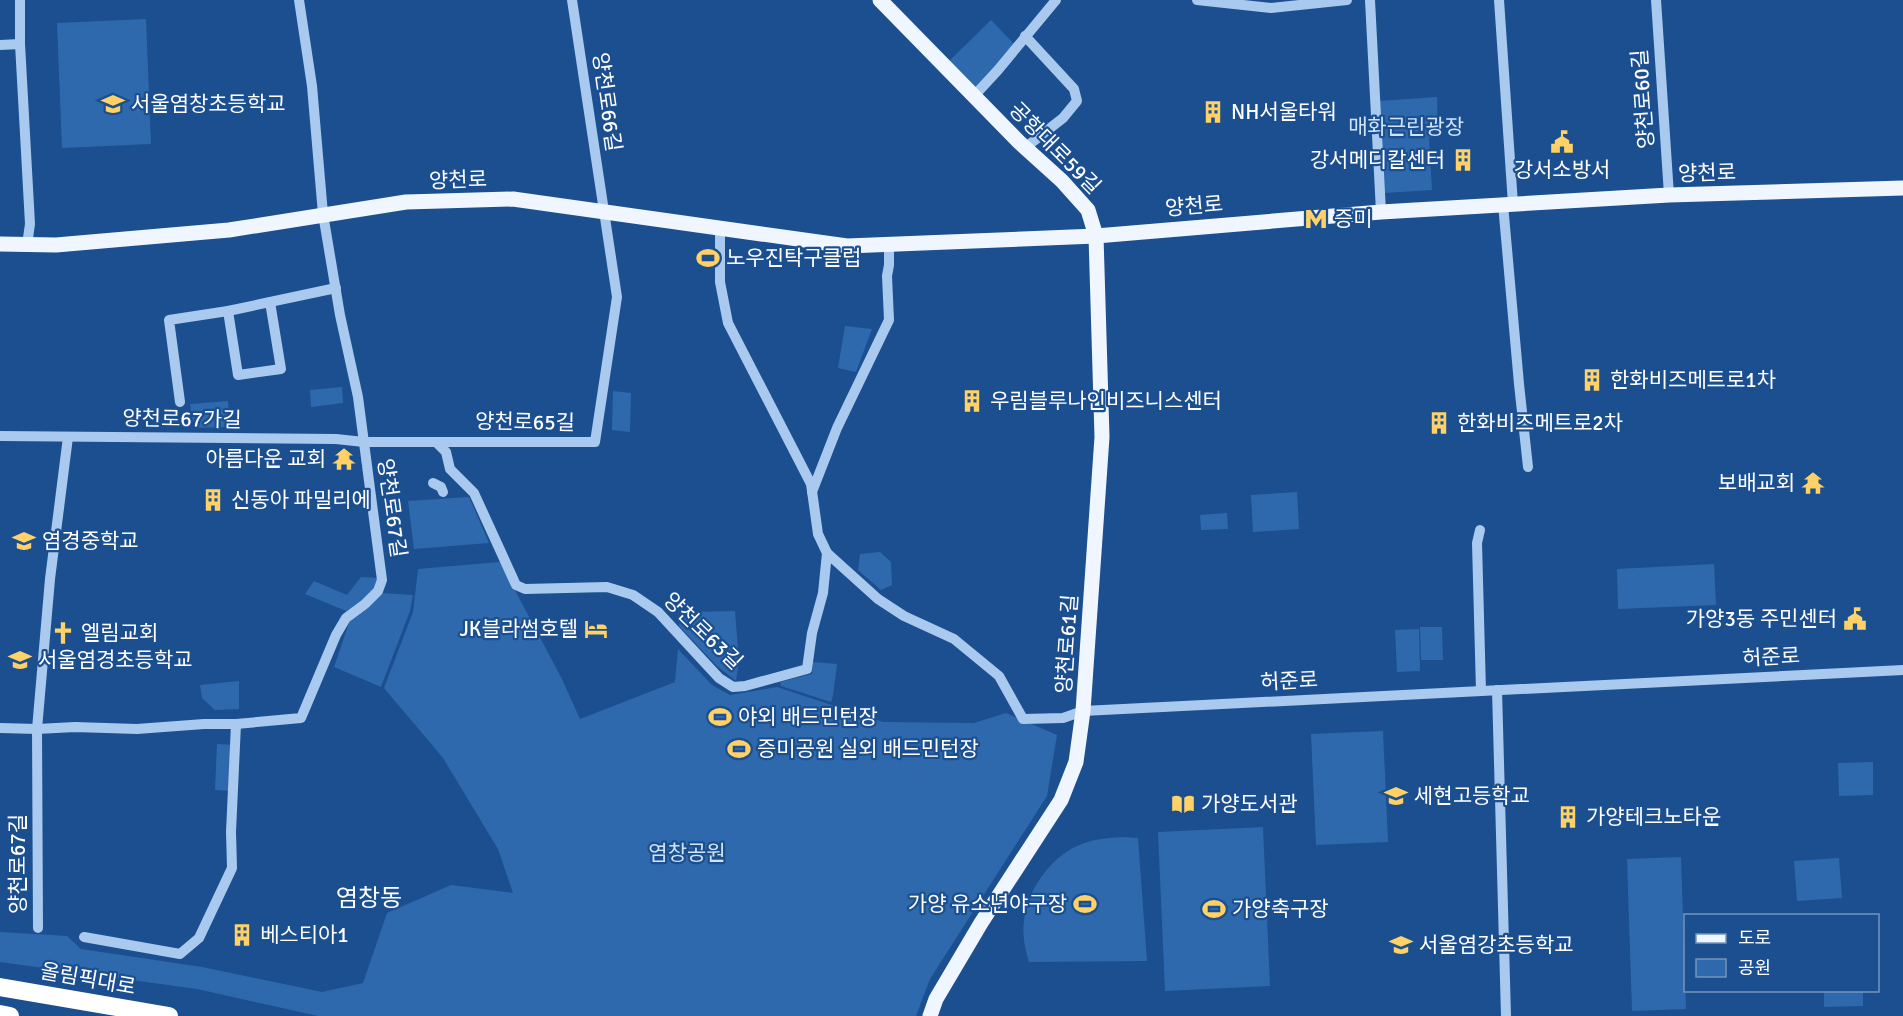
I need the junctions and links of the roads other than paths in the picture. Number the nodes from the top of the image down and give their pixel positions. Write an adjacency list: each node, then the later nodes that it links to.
1 (20, 0): 12 (street)
2 (299, 0): 21 (street, 양천로67길)
3 (572, 0): 19 (street, 양천로66길)
4 (880, 0): 14 (main road, 공항대로59길)
5 (1056, 0): 11 (street)
6 (1197, 0): 7 (street)
7 (1347, 0)
8 (1370, 0): 20 (street)
9 (1499, 0): 18 (street)
10 (1656, 0): 17 (street, 양천로60길)
11 (1025, 36): 14 (street); 15 (street)
12 (20, 44): 13 (street); 25 (street)
13 (0, 45)
14 (974, 96): 15 (main road, 공항대로59길)
15 (1026, 147): 23 (main road, 공항대로59길)
16 (1903, 188): 17 (main road, 양천로)
17 (1670, 195): 18 (main road, 양천로)
18 (1508, 204): 20 (main road, 양천로); 35 (street)
19 (603, 211): 21 (main road, 양천로); 22 (main road, 양천로); 34 (street, 양천로65길)
20 (1382, 212): 23 (main road, 양천로)
21 (323, 214): 25 (main road, 양천로); 27 (street, 양천로67길)
22 (720, 228): 26 (main road, 양천로); 38 (street, 양천로63길)
23 (1096, 236): 26 (main road, 양천로); 44 (main road, 양천로61길)
24 (0, 244): 25 (main road, 양천로)
25 (27, 245)
26 (889, 245): 38 (street)
27 (336, 288): 28 (street); 33 (street, 양천로67길)
28 (270, 302): 29 (street); 29 (street)
29 (228, 311): 30 (street)
30 (180, 402)
31 (0, 436): 32 (street, 양천로67가길)
32 (68, 437): 33 (street, 양천로67가길); 47 (street, 양천로67길)
33 (364, 442): 34 (street, 양천로65길); 45 (street, 양천로67길)
34 (436, 442): 40 (street, 양천로63길)
35 (1528, 467)
36 (433, 483): 37 (street)
37 (443, 492)
38 (812, 492): 40 (street, 양천로63길)
39 (1480, 530): 43 (street)
40 (827, 553): 44 (street, 양천로63길)
41 (1903, 670): 42 (street, 허준로)
42 (1497, 690): 43 (street, 허준로); 55 (street)
43 (1481, 691): 44 (street, 허준로)
44 (1083, 711): 54 (main road, 양천로61길)
45 (236, 724): 47 (street, 양천로67길); 49 (street)
46 (0, 728): 47 (street, 양천로67길)
47 (37, 729): 48 (street, 양천로67길)
48 (38, 928)
49 (84, 937)
50 (0, 987): 53 (highway, 올림픽대로)
51 (0, 1014): 52 (highway)
52 (10, 1016)
53 (169, 1016)
54 (930, 1016)
55 (1506, 1016)

